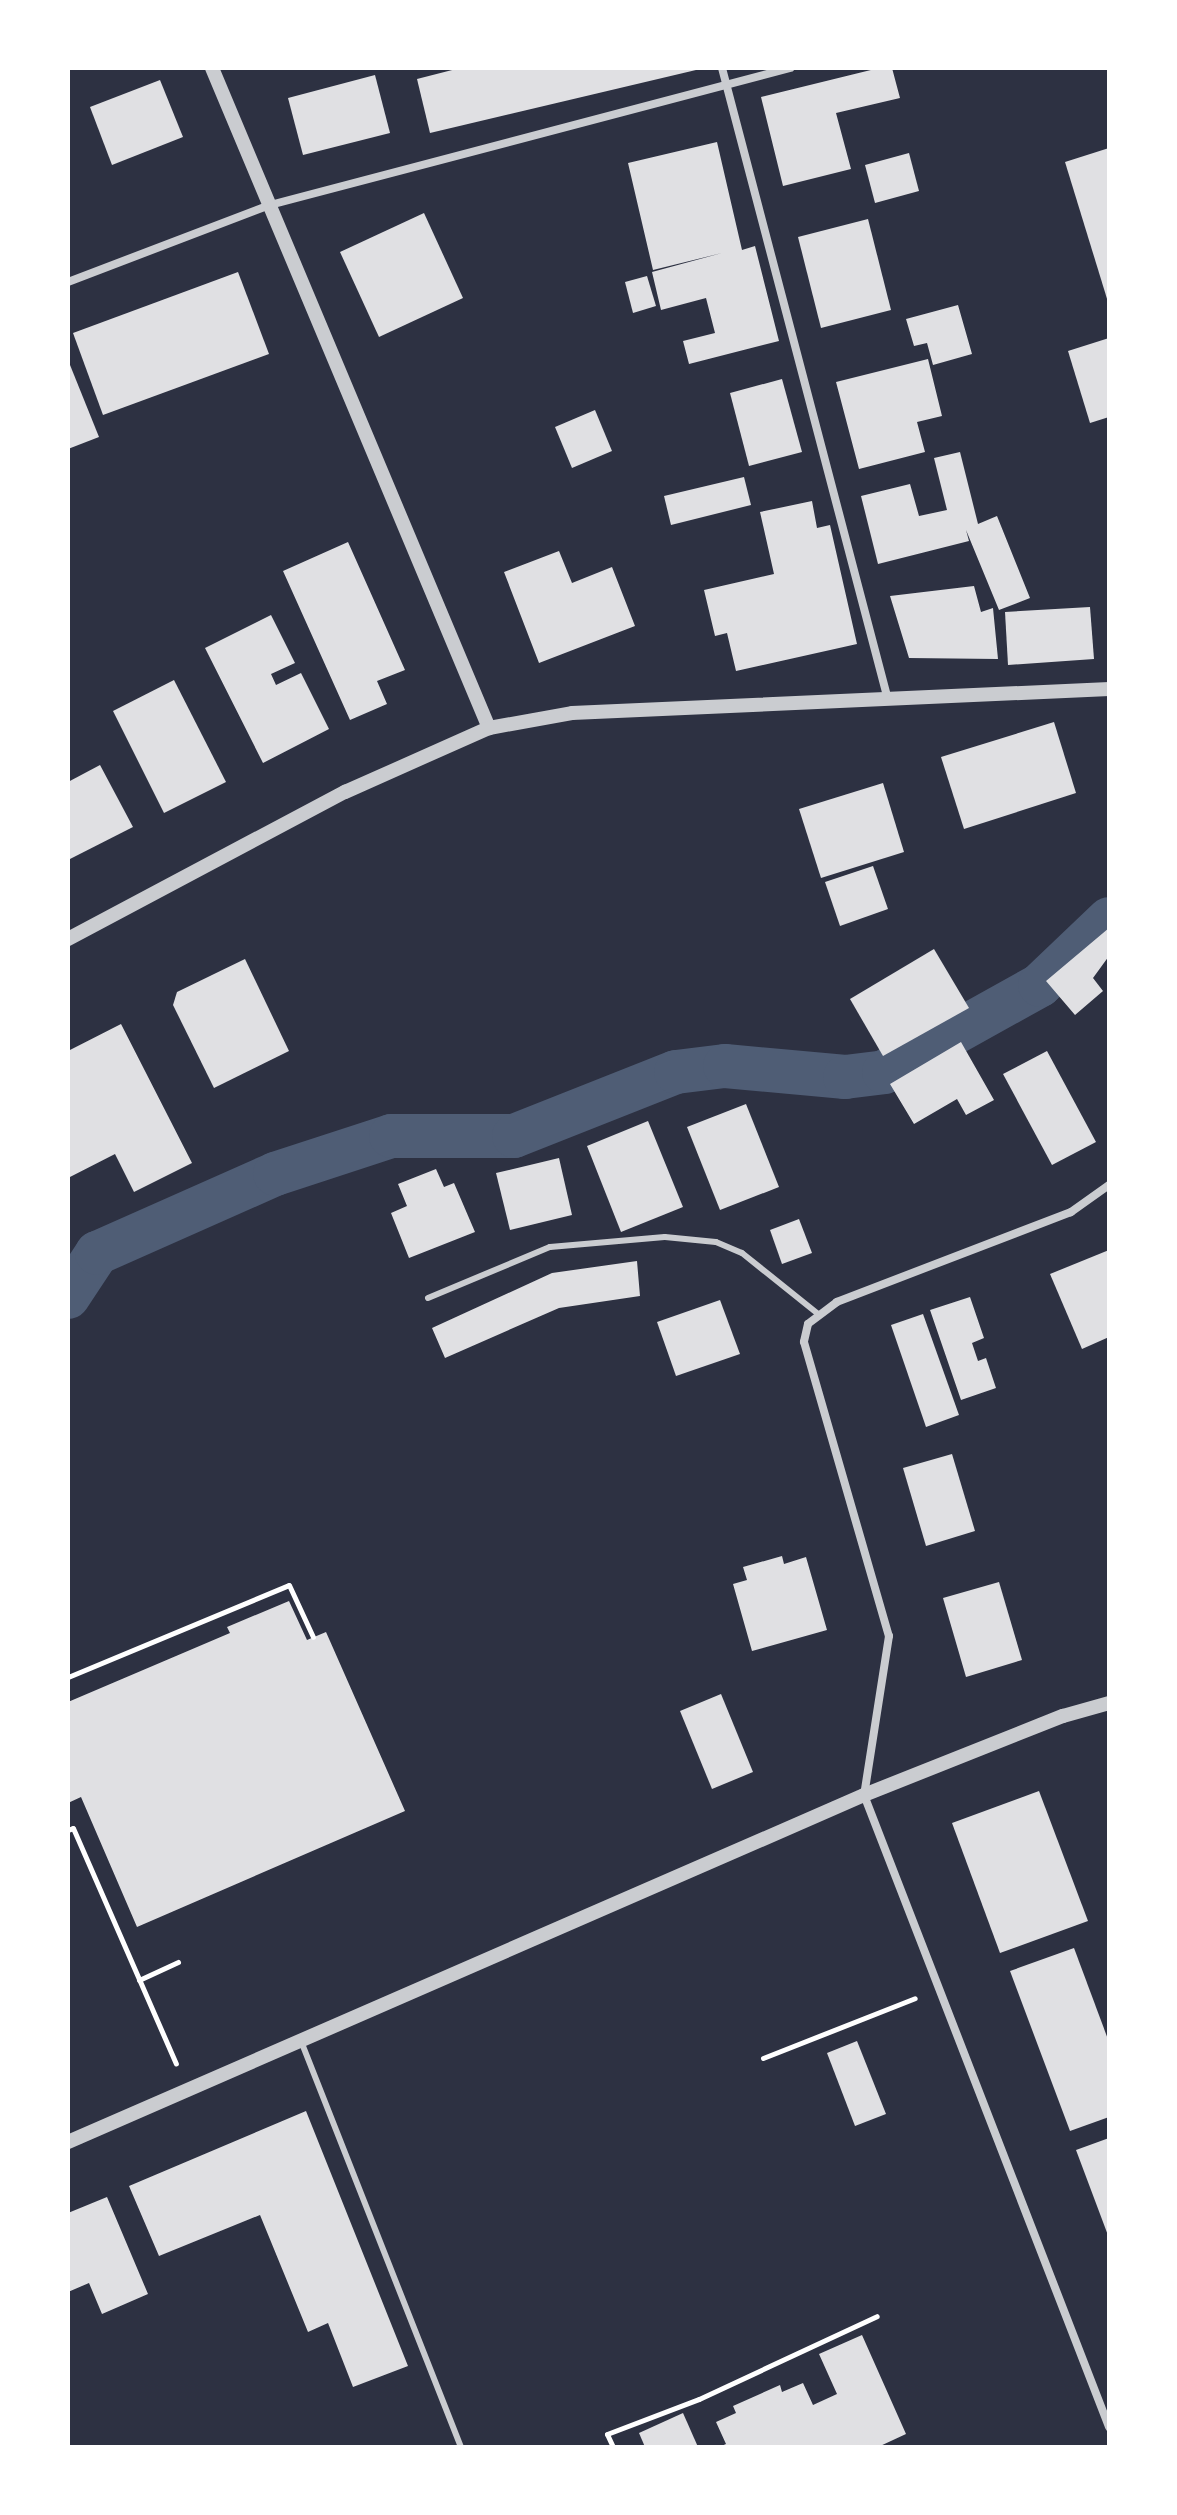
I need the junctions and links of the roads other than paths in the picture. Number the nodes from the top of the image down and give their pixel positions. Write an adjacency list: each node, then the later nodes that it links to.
1 (212, 68): 5 (street)
2 (722, 68): 4 (street)
3 (790, 68): 4 (street)
4 (726, 84): 5 (street); 8 (street)
5 (270, 205): 6 (street); 9 (street)
6 (68, 282)
7 (1109, 689): 8 (street)
8 (888, 701): 9 (street)
9 (489, 728): 10 (street)
10 (68, 939)
11 (1109, 1185): 13 (street)
12 (428, 1298): 13 (lane)
13 (817, 1313): 15 (street)
14 (1109, 1703): 15 (street)
15 (864, 1795): 16 (street); 18 (street)
16 (300, 2040): 17 (street); 19 (lane)
17 (68, 2142)
18 (1109, 2427)
19 (461, 2447)

